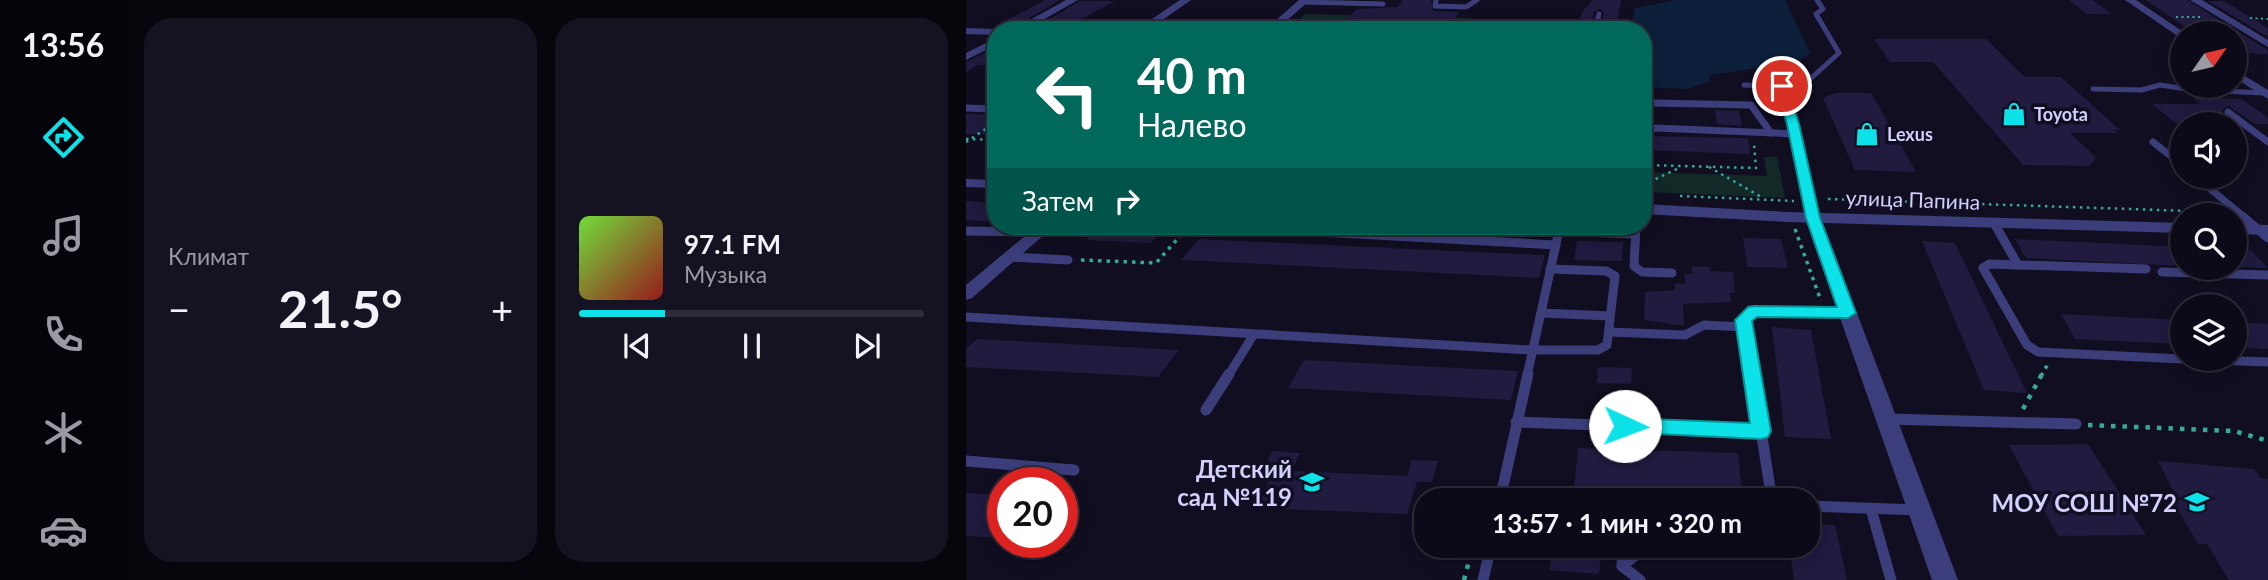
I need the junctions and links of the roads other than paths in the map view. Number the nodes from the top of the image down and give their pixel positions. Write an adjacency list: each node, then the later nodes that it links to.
1 (1073, 0): 11 (street)
2 (1186, 0): 12 (street)
3 (1436, 0): 4 (lane)
4 (1476, 0)
5 (1817, 0): 23 (lane)
6 (2130, 0): 15 (street)
7 (2195, 0): 18 (street)
8 (1304, 1): 9 (lane); 13 (street)
9 (1383, 4)
10 (1599, 14): 14 (lane)
11 (1034, 21)
12 (1154, 21)
13 (1281, 21)
14 (1597, 21)
15 (2170, 28)
16 (966, 31): 17 (street)
17 (987, 32)
18 (2268, 44)
19 (987, 46): 20 (street)
20 (966, 57)
21 (2247, 81): 25 (street)
22 (1744, 85): 23 (lane)
23 (1782, 86): 32 (lane)
24 (2094, 89): 25 (lane)
25 (2267, 94)
26 (1654, 103): 31 (lane)
27 (966, 108): 28 (lane)
28 (987, 109)
29 (2247, 126): 34 (lane)
30 (1652, 129): 31 (lane)
31 (1771, 133): 32 (lane)
32 (1795, 134): 40 (lane)
33 (2153, 142): 35 (lane)
34 (2268, 142)
35 (2170, 155)
36 (966, 183): 37 (street)
37 (987, 184)
38 (2211, 189): 46 (lane)
39 (1652, 209): 40 (street, улица Папина)
40 (1813, 218): 41 (street, улица Папина); 62 (street)
41 (1994, 223): 42 (street, улица Папина); 54 (lane)
42 (2170, 228)
43 (987, 230): 44 (lane)
44 (966, 231)
45 (2247, 231): 46 (street)
46 (2265, 233)
47 (1035, 235): 52 (street)
48 (1355, 235): 51 (lane)
49 (1558, 235): 51 (lane)
50 (1635, 235): 58 (lane)
51 (1556, 245): 55 (lane)
52 (1009, 257): 53 (lane); 60 (street)
53 (1068, 260)
54 (2018, 265): 56 (lane); 69 (lane)
55 (1550, 270): 61 (lane); 63 (lane)
56 (2146, 270)
57 (2162, 272): 59 (lane)
58 (1672, 273)
59 (2268, 275)
60 (966, 295)
61 (1541, 313): 63 (lane); 68 (lane)
62 (1848, 313): 65 (lane); 73 (street)
63 (1610, 316): 66 (lane)
64 (966, 317): 67 (lane)
65 (1745, 327): 66 (lane); 76 (lane)
66 (1609, 332): 68 (lane)
67 (1254, 334): 68 (lane); 72 (lane)
68 (1532, 350): 74 (lane)
69 (2170, 358)
70 (2247, 361): 71 (lane)
71 (2268, 362)
72 (1206, 410)
73 (1886, 419): 75 (lane); 83 (street)
74 (1517, 422): 76 (lane); 79 (lane)
75 (2076, 424)
76 (1761, 431): 80 (lane)
77 (966, 461): 78 (lane)
78 (1038, 467)
79 (1503, 488)
80 (1770, 488)
81 (1820, 507): 82 (lane)
82 (1871, 509): 83 (lane); 90 (lane)
83 (1919, 510): 91 (street)
84 (1488, 558): 88 (lane)
85 (1622, 558): 87 (lane)
86 (1632, 558): 87 (lane)
87 (1622, 566): 89 (lane)
88 (1483, 580)
89 (1640, 580)
90 (1891, 580)
91 (1945, 580)

